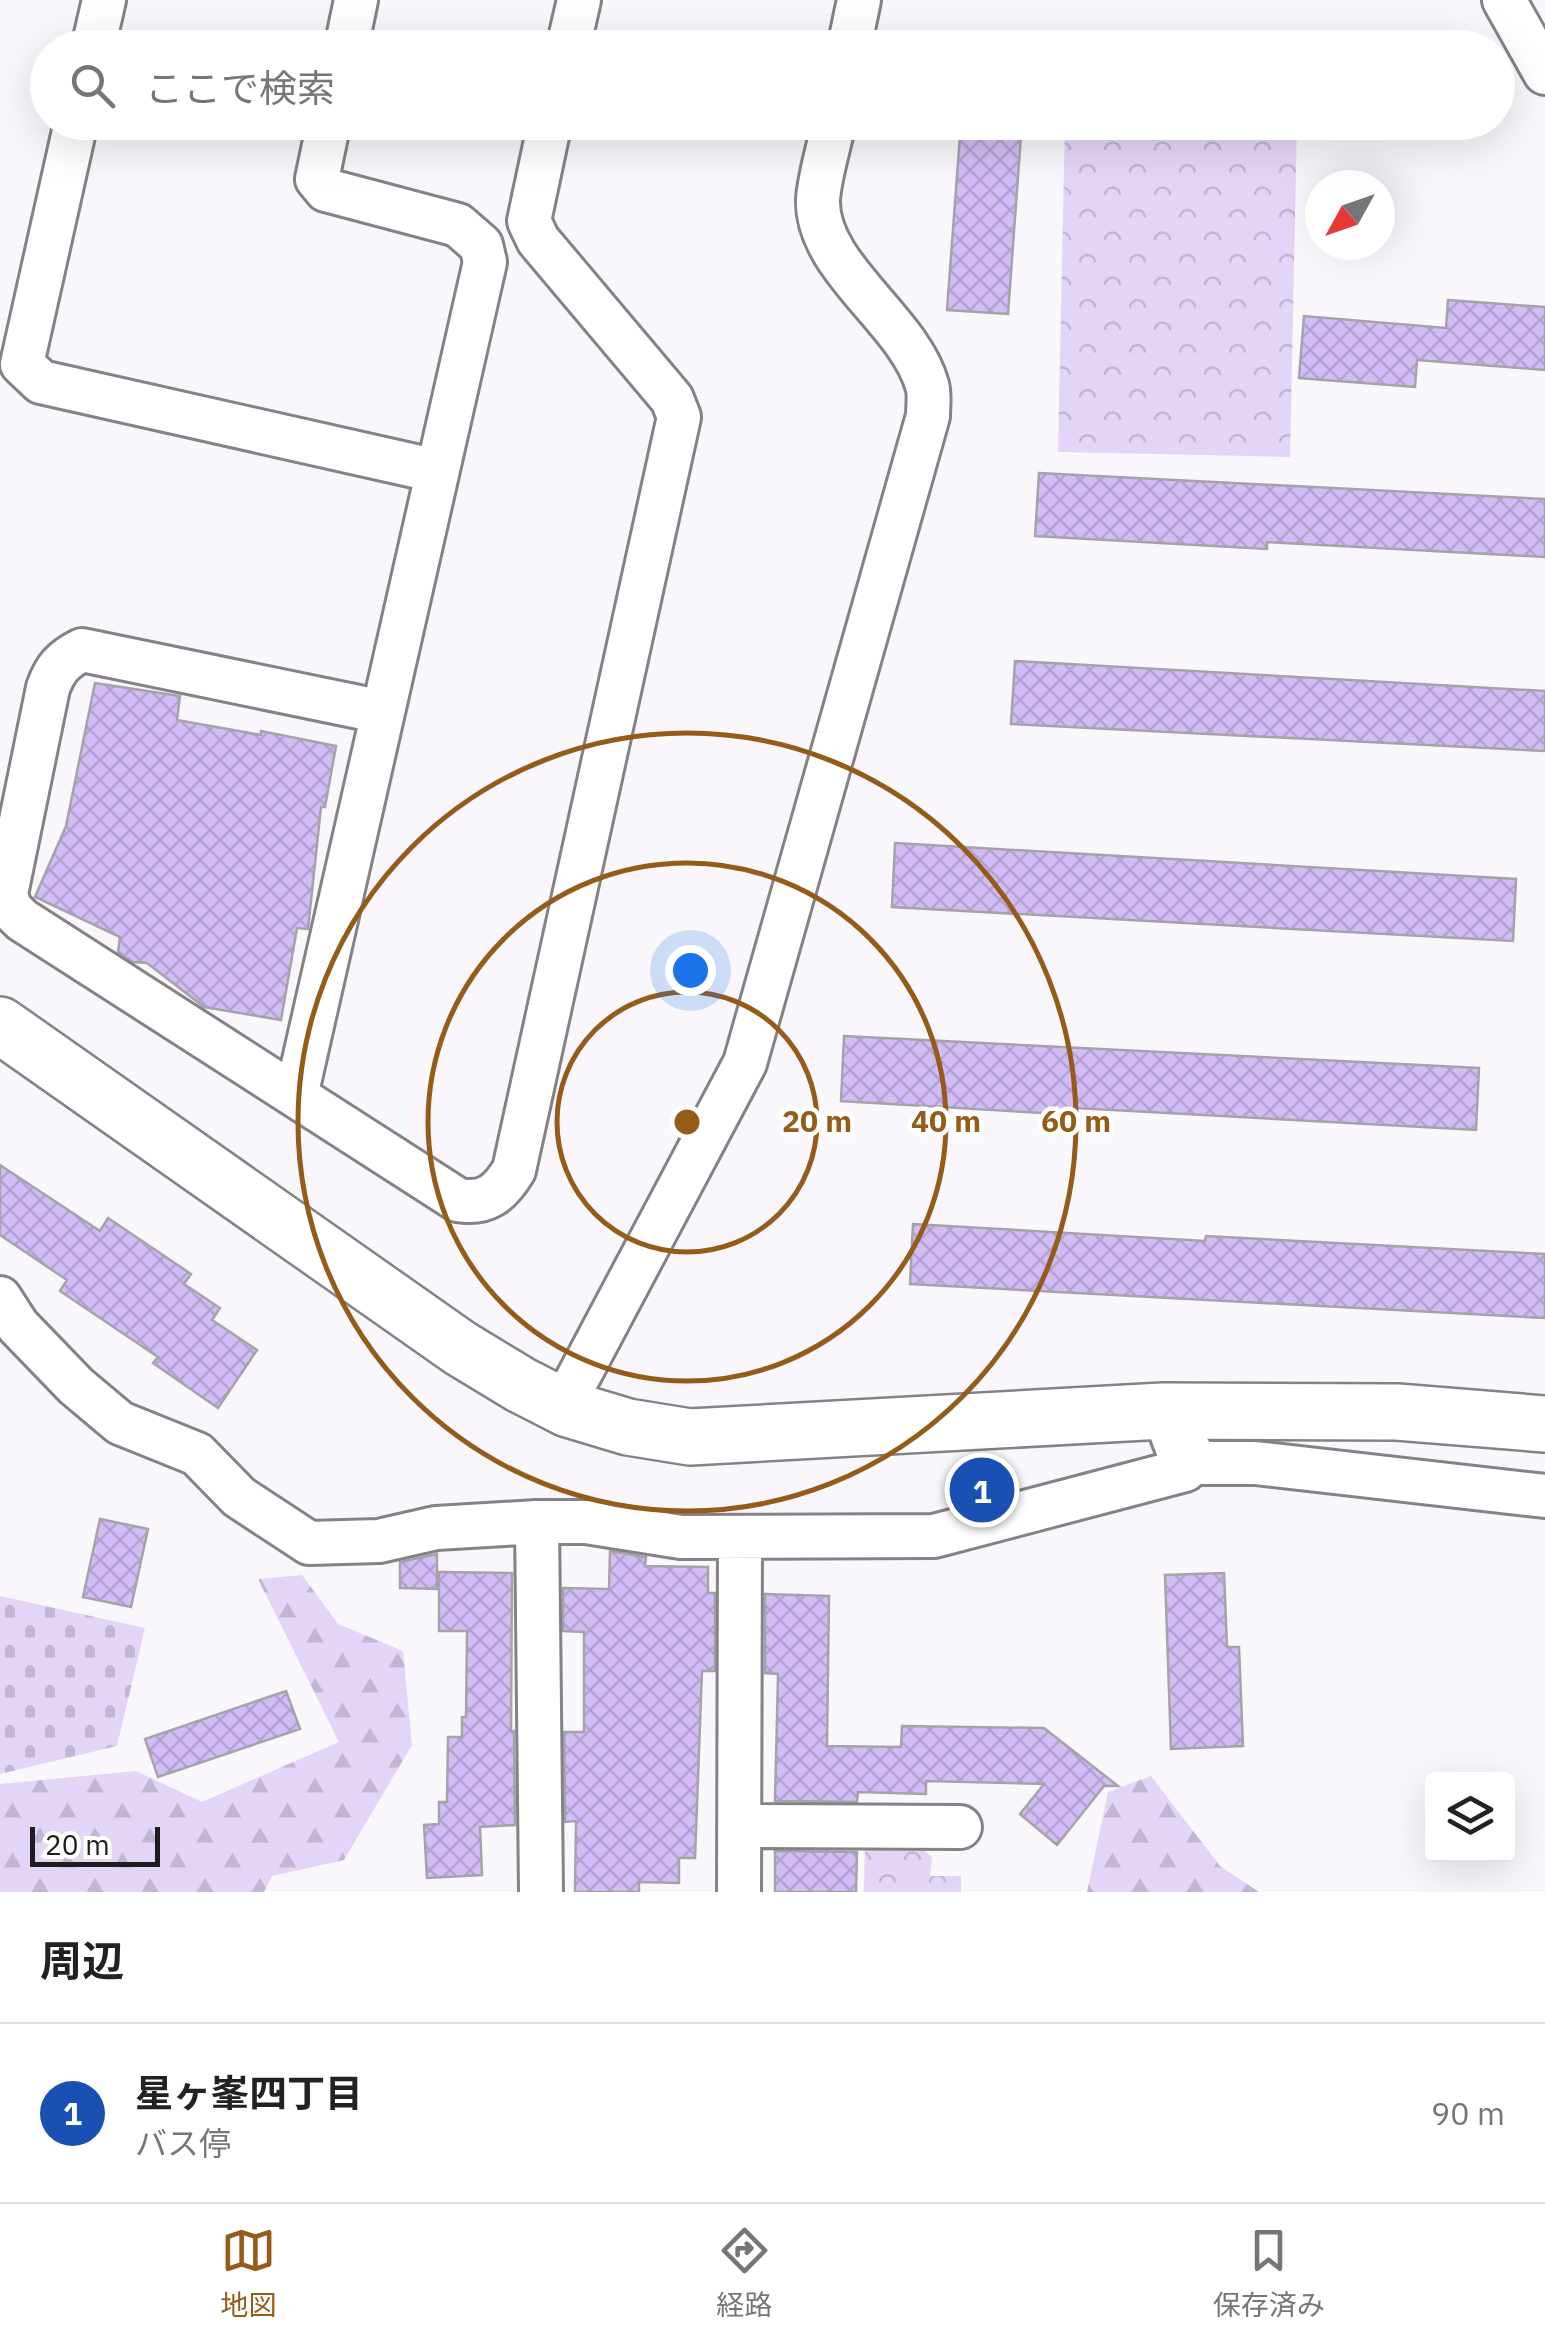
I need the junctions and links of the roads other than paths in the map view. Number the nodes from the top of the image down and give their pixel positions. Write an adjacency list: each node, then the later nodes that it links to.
1 (104, 0): 6 (street)
2 (356, 0): 7 (street)
3 (579, 0): 8 (street)
4 (859, 0): 9 (street)
5 (1504, 0): 10 (street)
6 (98, 30)
7 (350, 30)
8 (572, 30)
9 (853, 30)
10 (1545, 73)
11 (72, 140): 15 (street)
12 (325, 140): 15 (street)
13 (546, 140): 19 (street)
14 (830, 140): 21 (street)
15 (437, 471): 16 (street)
16 (383, 712): 17 (street); 19 (street)
17 (12, 789): 19 (street)
18 (0, 1024): 21 (street)
19 (296, 1096)
20 (0, 1298): 25 (street)
21 (563, 1406): 22 (street)
22 (1163, 1411): 23 (street); 24 (street); 26 (street)
23 (1545, 1424)
24 (1545, 1496)
25 (538, 1522): 26 (street); 29 (street)
26 (740, 1540): 27 (street)
27 (739, 1826): 28 (street); 30 (street)
28 (960, 1827)
29 (541, 1892)
30 (739, 1892)

